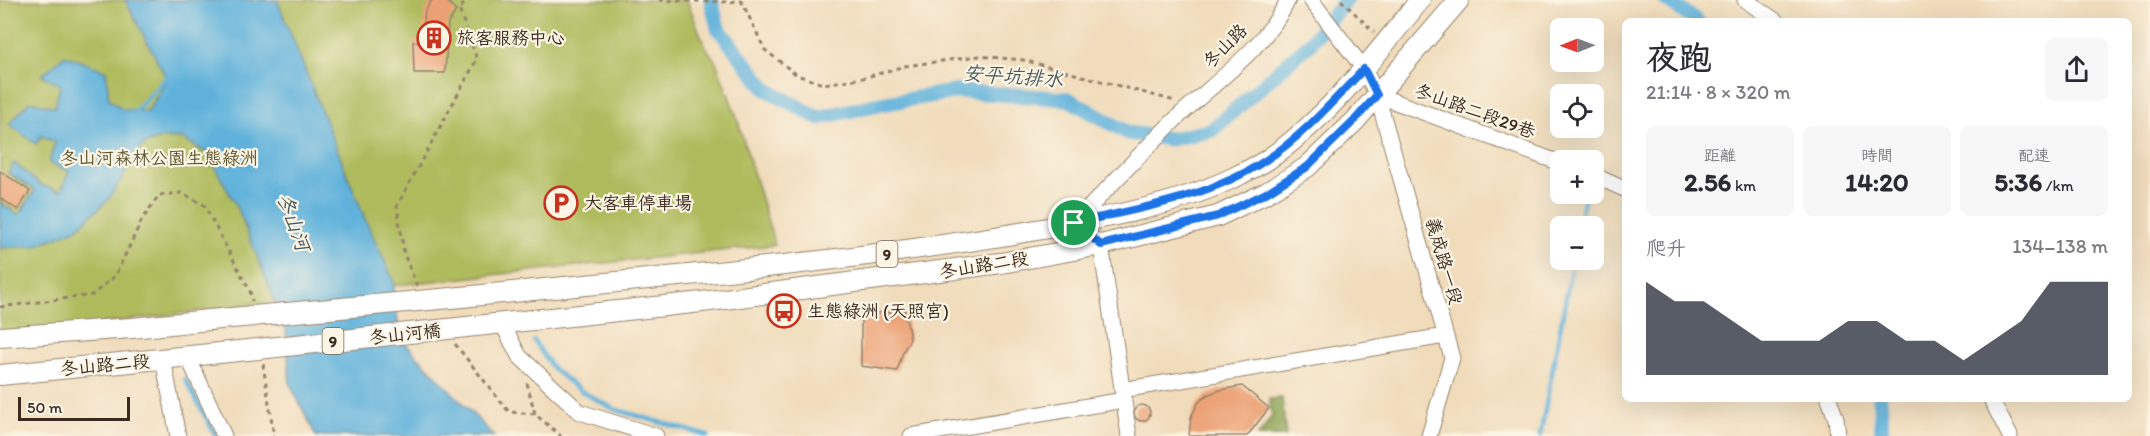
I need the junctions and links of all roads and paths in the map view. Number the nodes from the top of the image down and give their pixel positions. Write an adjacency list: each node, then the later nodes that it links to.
1 (468, 0): 21 (path)
2 (659, 0): 9 (path)
3 (741, 0): 9 (path); 15 (path)
4 (1288, 0): 15 (street, 冬山路)
5 (1341, 0): 12 (path)
6 (1420, 0): 13 (main road, 冬山路二段 / 9)
7 (1459, 0): 14 (main road, 冬山路二段 / 9)
8 (1745, 0): 11 (street)
9 (681, 1)
10 (1315, 5): 13 (street)
11 (1772, 18)
12 (1367, 25)
13 (1364, 69): 14 (street); 19 (main road, 冬山路二段 / 9)
14 (1377, 95): 16 (street, 冬山路二段29巷); 20 (main road, 冬山路二段 / 9); 28 (street, 義成路一段)
15 (1187, 110): 19 (street, 冬山路)
16 (1550, 159)
17 (1604, 180): 18 (street)
18 (1622, 188)
19 (1074, 223): 20 (street); 22 (main road, 冬山路二段 / 9)
20 (1101, 245): 26 (main road, 冬山路二段 / 9); 35 (street)
21 (422, 293)
22 (452, 298): 25 (main road, 冬山河橋 / 9, bridge)
23 (252, 303): 24 (path)
24 (0, 307)
25 (208, 320): 29 (main road, 冬山路二段 / 9)
26 (503, 325): 27 (main road, 冬山路二段 / 9); 42 (street)
27 (455, 334): 30 (main road, 冬山河橋 / 9, bridge); 41 (path)
28 (1445, 336): 35 (street); 45 (street, 義成路一段)
29 (0, 337)
30 (210, 354): 31 (main road, 冬山路二段 / 9)
31 (188, 357): 32 (main road, 冬山路二段 / 9); 39 (street)
32 (163, 359): 34 (main road, 冬山路二段 / 9); 38 (street)
33 (262, 361): 40 (path)
34 (0, 375)
35 (1123, 395): 43 (street); 44 (street)
36 (1831, 402): 46 (street)
37 (1993, 402): 47 (street)
38 (178, 436)
39 (224, 436)
40 (274, 436)
41 (561, 436)
42 (656, 436)
43 (910, 436)
44 (1129, 436)
45 (1429, 436)
46 (1838, 436)
47 (2010, 436)

